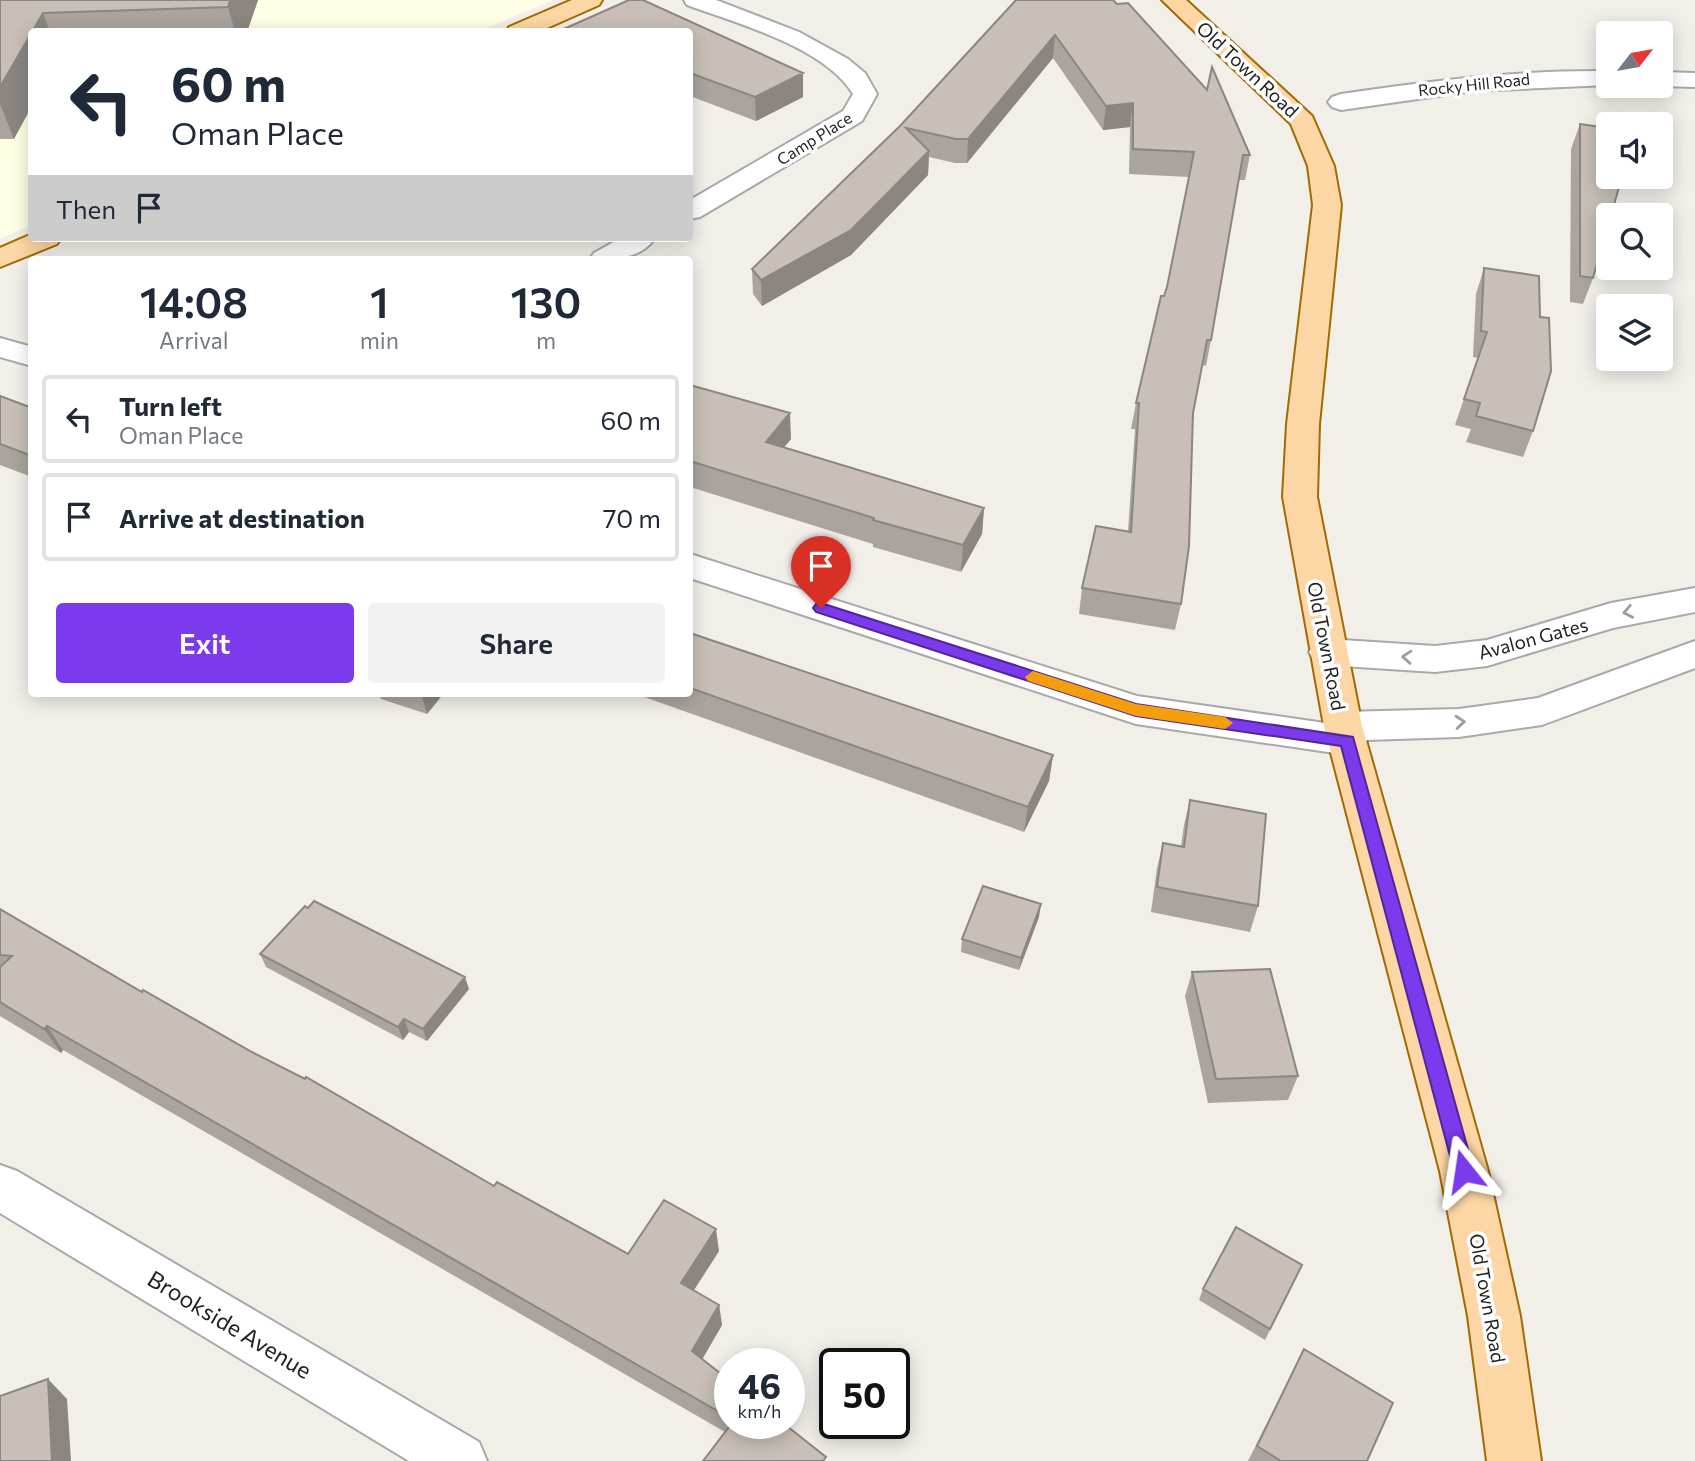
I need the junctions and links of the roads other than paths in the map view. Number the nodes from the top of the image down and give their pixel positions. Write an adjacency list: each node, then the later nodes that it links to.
1 (590, 0): 4 (main road)
2 (695, 0): 9 (street, Camp Place)
3 (1173, 0): 18 (main road, Old Town Road)
4 (526, 28)
5 (1596, 78): 8 (street, Rocky Hill Road)
6 (1673, 79): 7 (street)
7 (1695, 80)
8 (1342, 102)
9 (693, 209)
10 (38, 242): 13 (main road)
11 (634, 242): 12 (street)
12 (609, 256)
13 (0, 258)
14 (0, 347): 15 (street)
15 (28, 356)
16 (693, 567): 20 (street)
17 (1695, 600): 18 (street, Avalon Gates, one-way to 18)
18 (1327, 652): 20 (main road, Old Town Road)
19 (1695, 654): 20 (street, one-way to 19)
20 (1345, 734): 23 (main road, Old Town Road)
21 (0, 1187): 22 (street, Brookside Avenue)
22 (460, 1461)
23 (1514, 1461)

